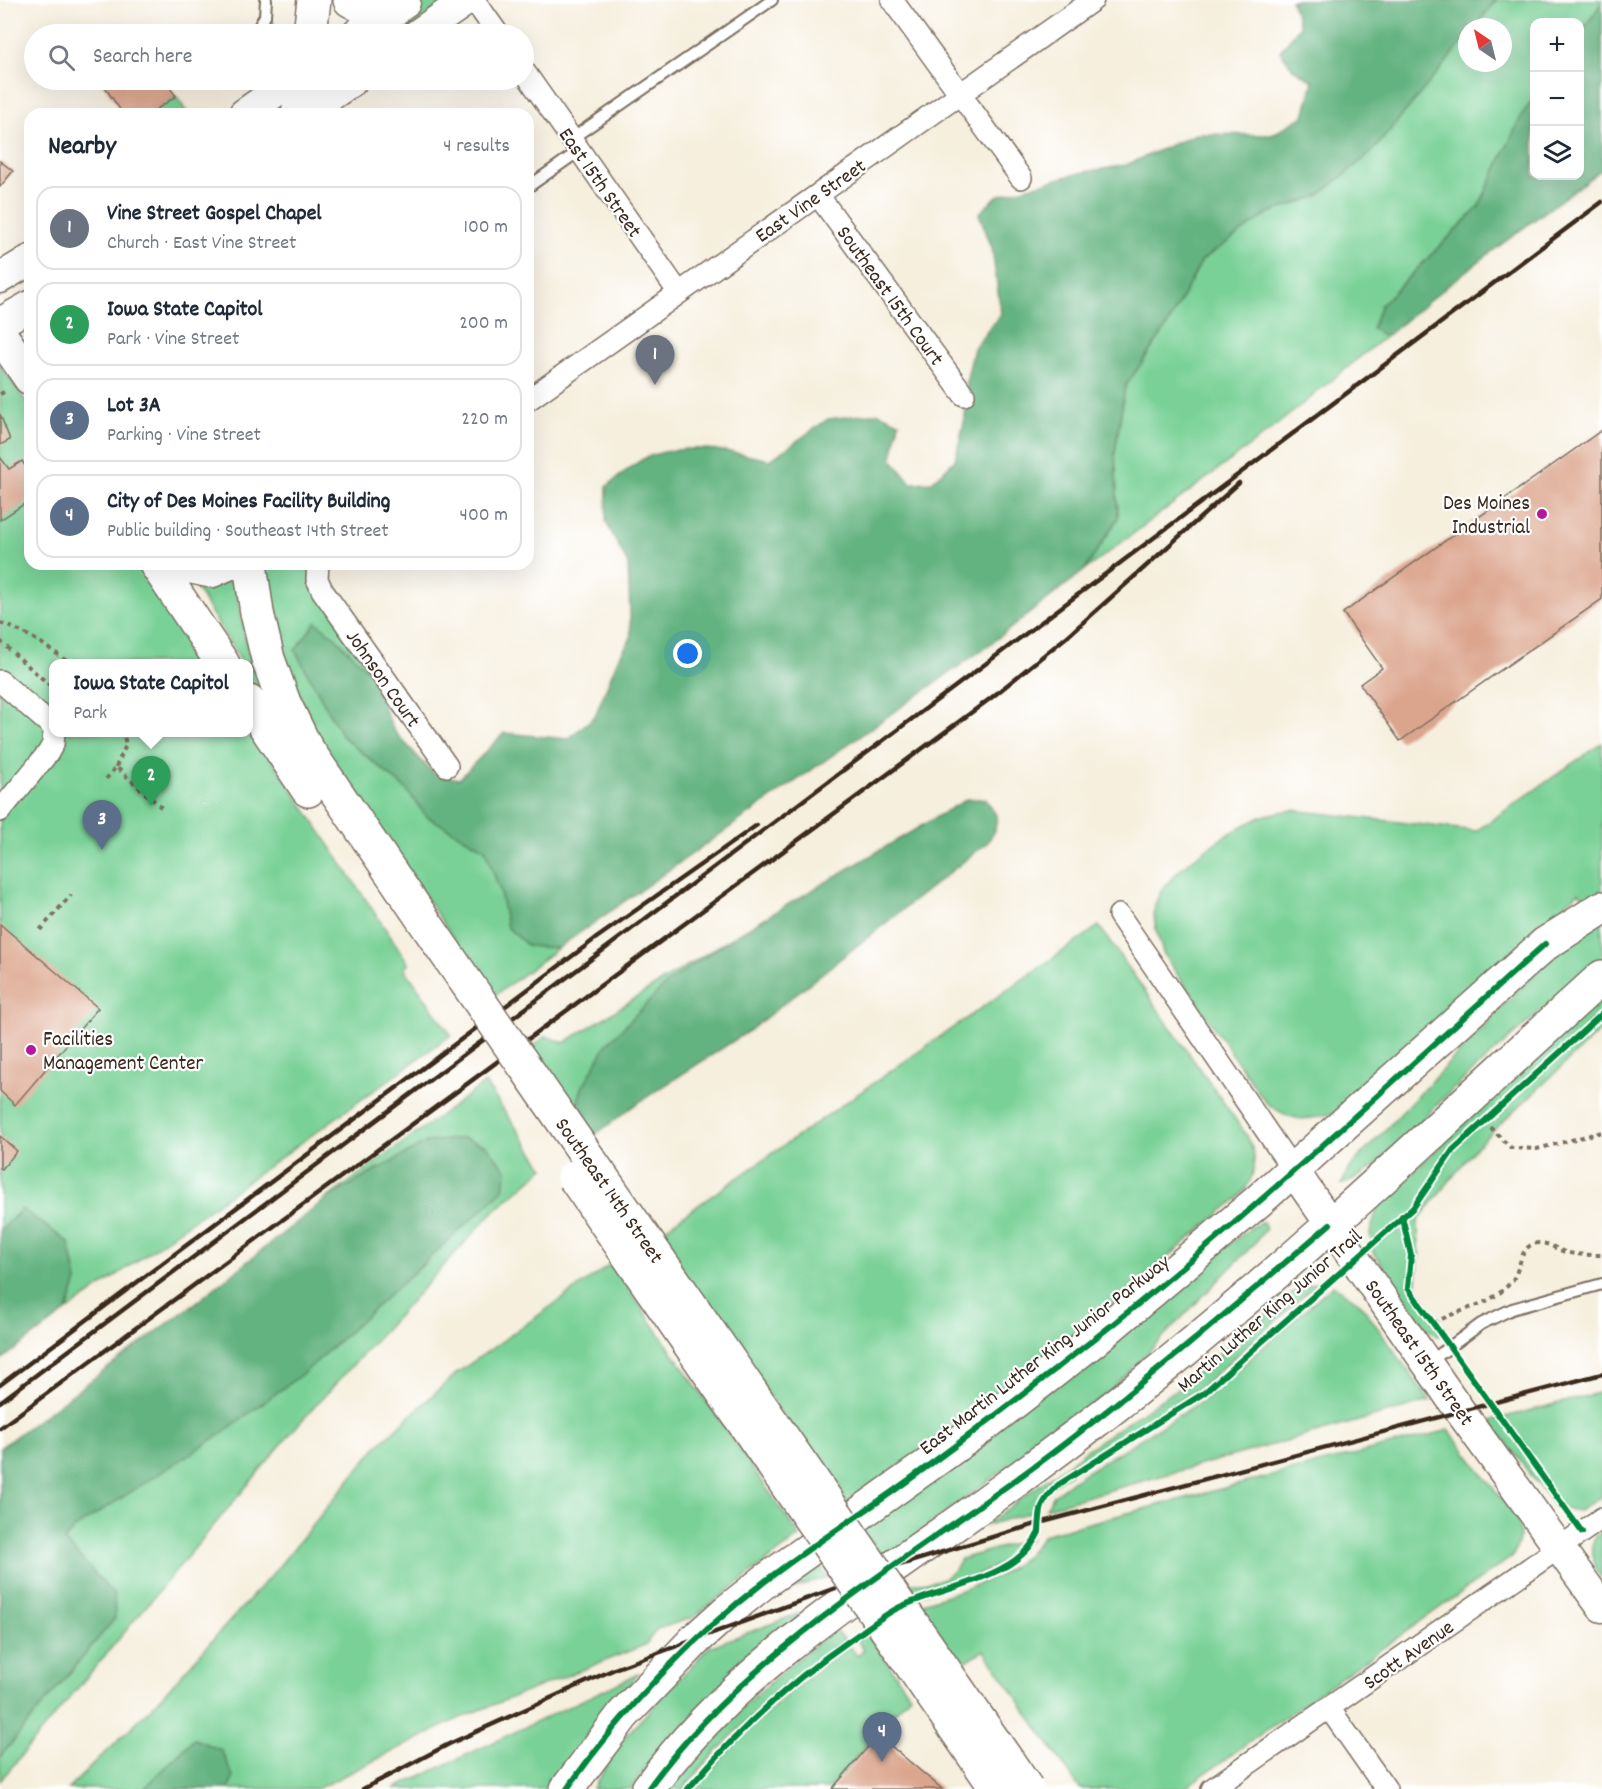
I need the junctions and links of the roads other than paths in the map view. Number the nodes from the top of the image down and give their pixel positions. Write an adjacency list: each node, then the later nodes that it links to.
1 (266, 0): 10 (lane)
2 (314, 0): 11 (main road)
3 (350, 0): 9 (main road)
4 (467, 0): 13 (street)
5 (474, 0): 14 (street)
6 (772, 0): 23 (lane)
7 (892, 0): 19 (street)
8 (1093, 0): 19 (street, East Vine Street)
9 (402, 4): 12 (street)
10 (261, 24)
11 (311, 24)
12 (372, 24)
13 (432, 24)
14 (491, 24)
15 (534, 86): 23 (street, East 15th Street)
16 (278, 90): 20 (street)
17 (302, 90): 21 (main road)
18 (339, 90): 22 (street)
19 (958, 94): 24 (street); 26 (street, East Vine Street)
20 (252, 108)
21 (299, 108)
22 (313, 108)
23 (575, 145): 25 (lane); 29 (street, East 15th Street)
24 (1020, 178)
25 (534, 182)
26 (818, 195): 29 (street, East Vine Street); 34 (street, Southeast 15th Court)
27 (24, 264): 28 (street)
28 (0, 278)
29 (679, 293): 35 (street, East Vine Street)
30 (24, 309): 31 (street)
31 (0, 323)
32 (0, 334): 33 (main road)
33 (20, 384)
34 (964, 395)
35 (534, 396)
36 (160, 570): 39 (main road)
37 (251, 570): 48 (main road, Southeast 14th Street)
38 (318, 570): 44 (street, Johnson Court)
39 (220, 659)
40 (0, 681): 42 (street)
41 (253, 707): 48 (main road, Southeast 14th Street)
42 (49, 724)
43 (53, 737): 45 (street)
44 (447, 766)
45 (0, 811)
46 (1602, 908): 50 (main road, East Martin Luther King Junior Parkway)
47 (1119, 915): 50 (street, Southeast 15th Street)
48 (430, 949): 61 (main road, Southeast 14th Street, bridge); 62 (main road, Southeast 14th Street, bridge)
49 (1602, 977): 51 (main road)
50 (1293, 1170): 51 (street, Southeast 15th Street); 59 (main road, East Martin Luther King Junior Parkway)
51 (1330, 1224): 53 (street, Southeast 15th Street); 60 (main road)
52 (1602, 1284): 53 (lane)
53 (1440, 1355): 55 (street, Southeast 15th Street)
54 (1602, 1518): 55 (street, Scott Avenue)
55 (1561, 1548): 56 (street, Southeast 15th Street); 57 (street, Scott Avenue)
56 (1602, 1607)
57 (1329, 1708): 58 (street, Scott Avenue); 63 (street)
58 (1218, 1787)
59 (567, 1789)
60 (648, 1789)
61 (997, 1789)
62 (1027, 1789)
63 (1386, 1789)

